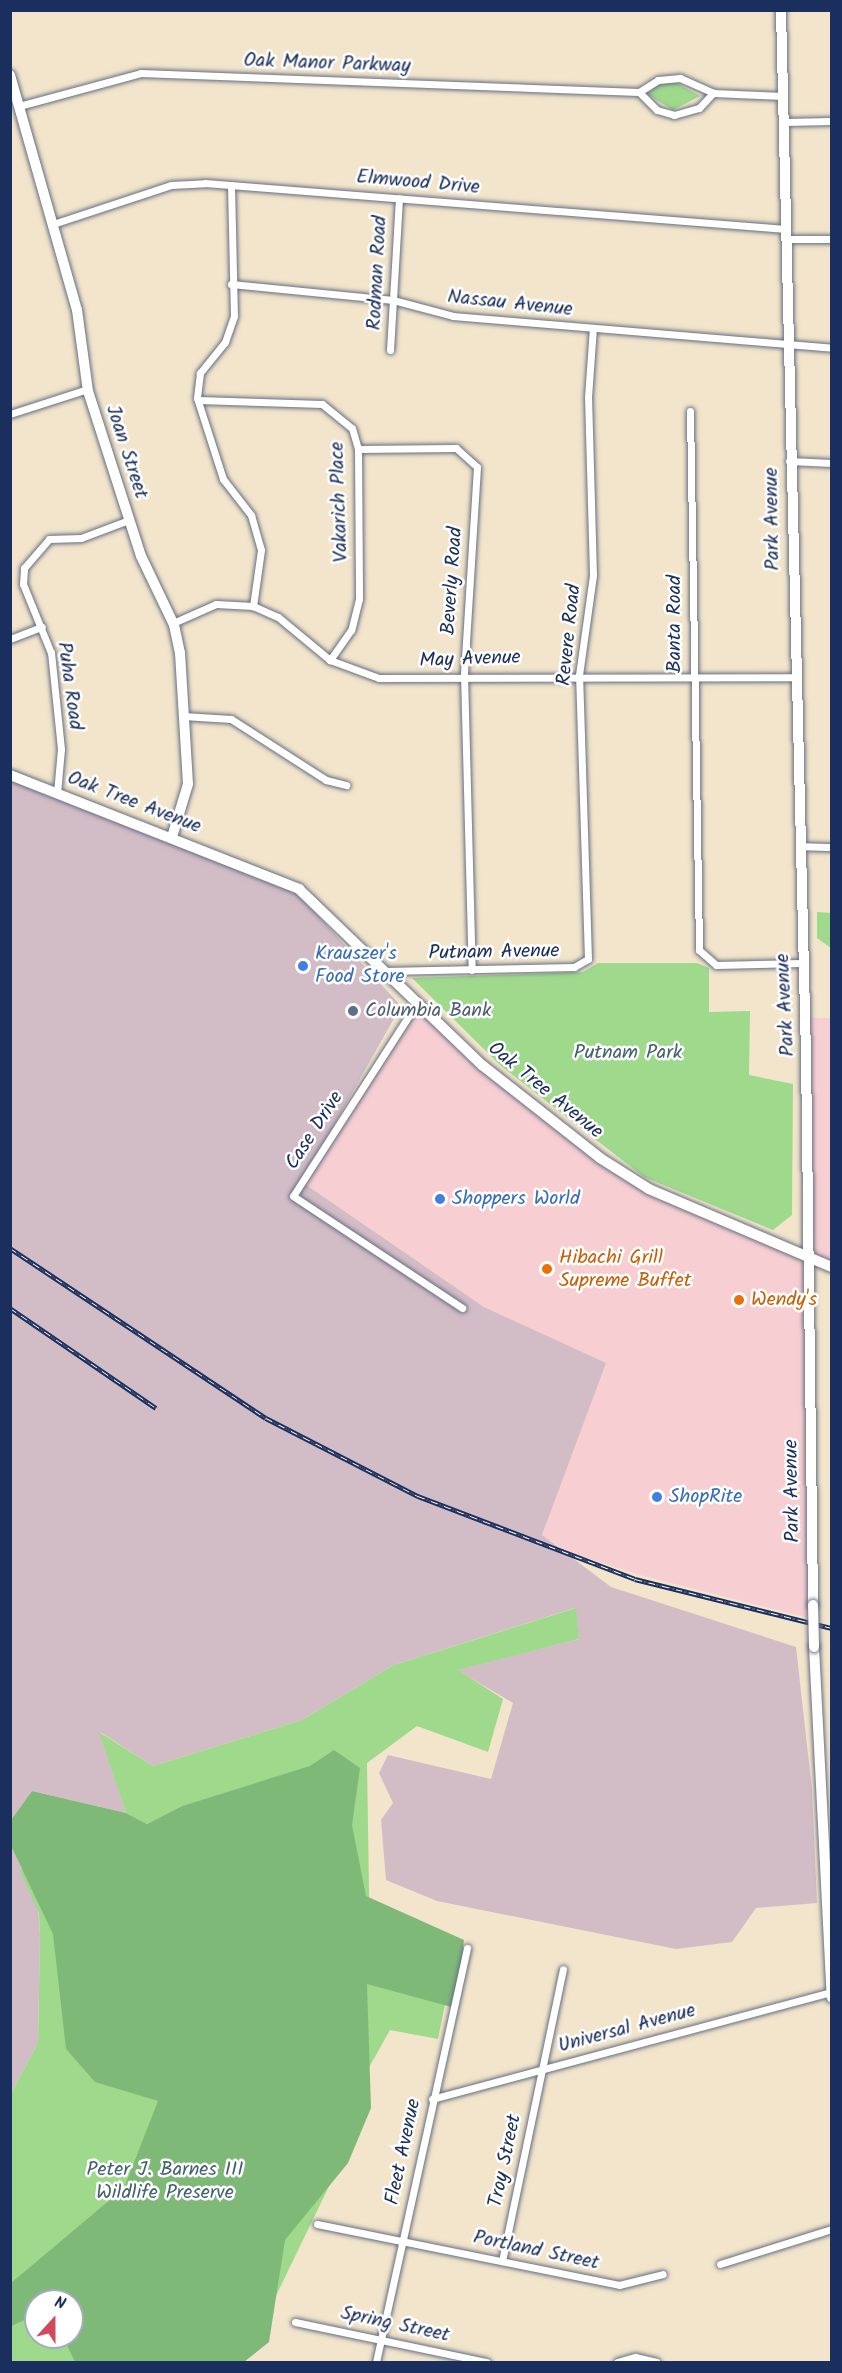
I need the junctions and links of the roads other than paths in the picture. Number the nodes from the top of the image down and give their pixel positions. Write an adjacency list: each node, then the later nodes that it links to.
1 (781, 10): 5 (street, Park Avenue)
2 (10, 75): 6 (street, Joan Street)
3 (639, 92): 4 (street, Oak Manor Parkway); 4 (street); 6 (street, Oak Manor Parkway)
4 (713, 93): 5 (street, Oak Manor Parkway)
5 (783, 96): 8 (street, Park Avenue)
6 (20, 106): 11 (street, Joan Street)
7 (831, 121): 8 (street)
8 (784, 122): 12 (street, Park Avenue)
9 (231, 185): 10 (street, Elmwood Drive); 11 (street, Elmwood Drive); 14 (street)
10 (399, 198): 12 (street, Elmwood Drive); 15 (street, Rodman Road)
11 (53, 224): 20 (street, Joan Street)
12 (787, 234): 13 (street, Elmwood Drive); 17 (street, Park Avenue)
13 (831, 239)
14 (231, 284): 15 (street, Nassau Avenue); 21 (street)
15 (393, 300): 16 (street, Nassau Avenue); 19 (street, Rodman Road)
16 (593, 328): 17 (street, Nassau Avenue); 34 (street, Revere Road)
17 (787, 345): 18 (street, Nassau Avenue); 25 (street, Park Avenue)
18 (831, 348)
19 (390, 350)
20 (88, 389): 23 (street); 27 (street, Joan Street)
21 (198, 400): 24 (street, Vakarich Place); 28 (street)
22 (690, 411): 35 (street, Banta Road)
23 (10, 414)
24 (358, 449): 32 (street, Vakarich Place); 33 (street, Beverly Road)
25 (789, 461): 26 (street); 36 (street, Park Avenue)
26 (831, 463)
27 (129, 520): 29 (street, Joan Street); 30 (street, Puha Road)
28 (254, 606): 29 (street, May Avenue); 32 (street, May Avenue)
29 (173, 623): 37 (street, Joan Street)
30 (42, 627): 31 (street); 40 (street, Puha Road)
31 (10, 639)
32 (330, 660): 33 (street, May Avenue)
33 (464, 674): 34 (street, May Avenue); 46 (street, Beverly Road)
34 (579, 675): 35 (street, May Avenue); 44 (street, Revere Road)
35 (692, 676): 36 (street, May Avenue); 45 (street, Banta Road)
36 (794, 677): 42 (street, Park Avenue)
37 (183, 716): 39 (street); 41 (street, Joan Street)
38 (10, 775): 40 (street, Oak Tree Avenue)
39 (346, 785)
40 (57, 793): 41 (street, Oak Tree Avenue)
41 (172, 837): 47 (street, Oak Tree Avenue)
42 (799, 846): 43 (street); 45 (street, Park Avenue)
43 (831, 847)
44 (591, 946): 46 (street, Putnam Avenue)
45 (801, 963): 49 (street, Park Avenue)
46 (472, 970): 47 (street, Putnam Avenue)
47 (385, 971): 48 (street, Oak Tree Avenue)
48 (417, 1003): 49 (street, Oak Tree Avenue); 51 (street, Case Drive)
49 (808, 1258): 50 (street, Oak Tree Avenue); 54 (street, Park Avenue, bridge)
50 (831, 1267)
51 (462, 1308)
52 (467, 1948): 57 (street, Fleet Avenue)
53 (562, 1969): 56 (street, Troy Street)
54 (831, 1992): 55 (street, Park Avenue); 56 (street, Universal Avenue)
55 (831, 1998)
56 (544, 2068): 57 (street, Universal Avenue); 61 (street, Troy Street)
57 (432, 2099): 60 (street, Fleet Avenue)
58 (316, 2224): 60 (street, Portland Street)
59 (831, 2229): 62 (street)
60 (403, 2239): 61 (street, Portland Street); 65 (street, Fleet Avenue)
61 (502, 2261): 63 (street, Portland Street)
62 (720, 2264)
63 (663, 2274)
64 (295, 2322): 65 (street, Spring Street)
65 (382, 2337): 66 (street, Fleet Avenue); 67 (street, Spring Street)
66 (376, 2362)
67 (487, 2362)
68 (617, 2362): 69 (street)
69 (656, 2362)

